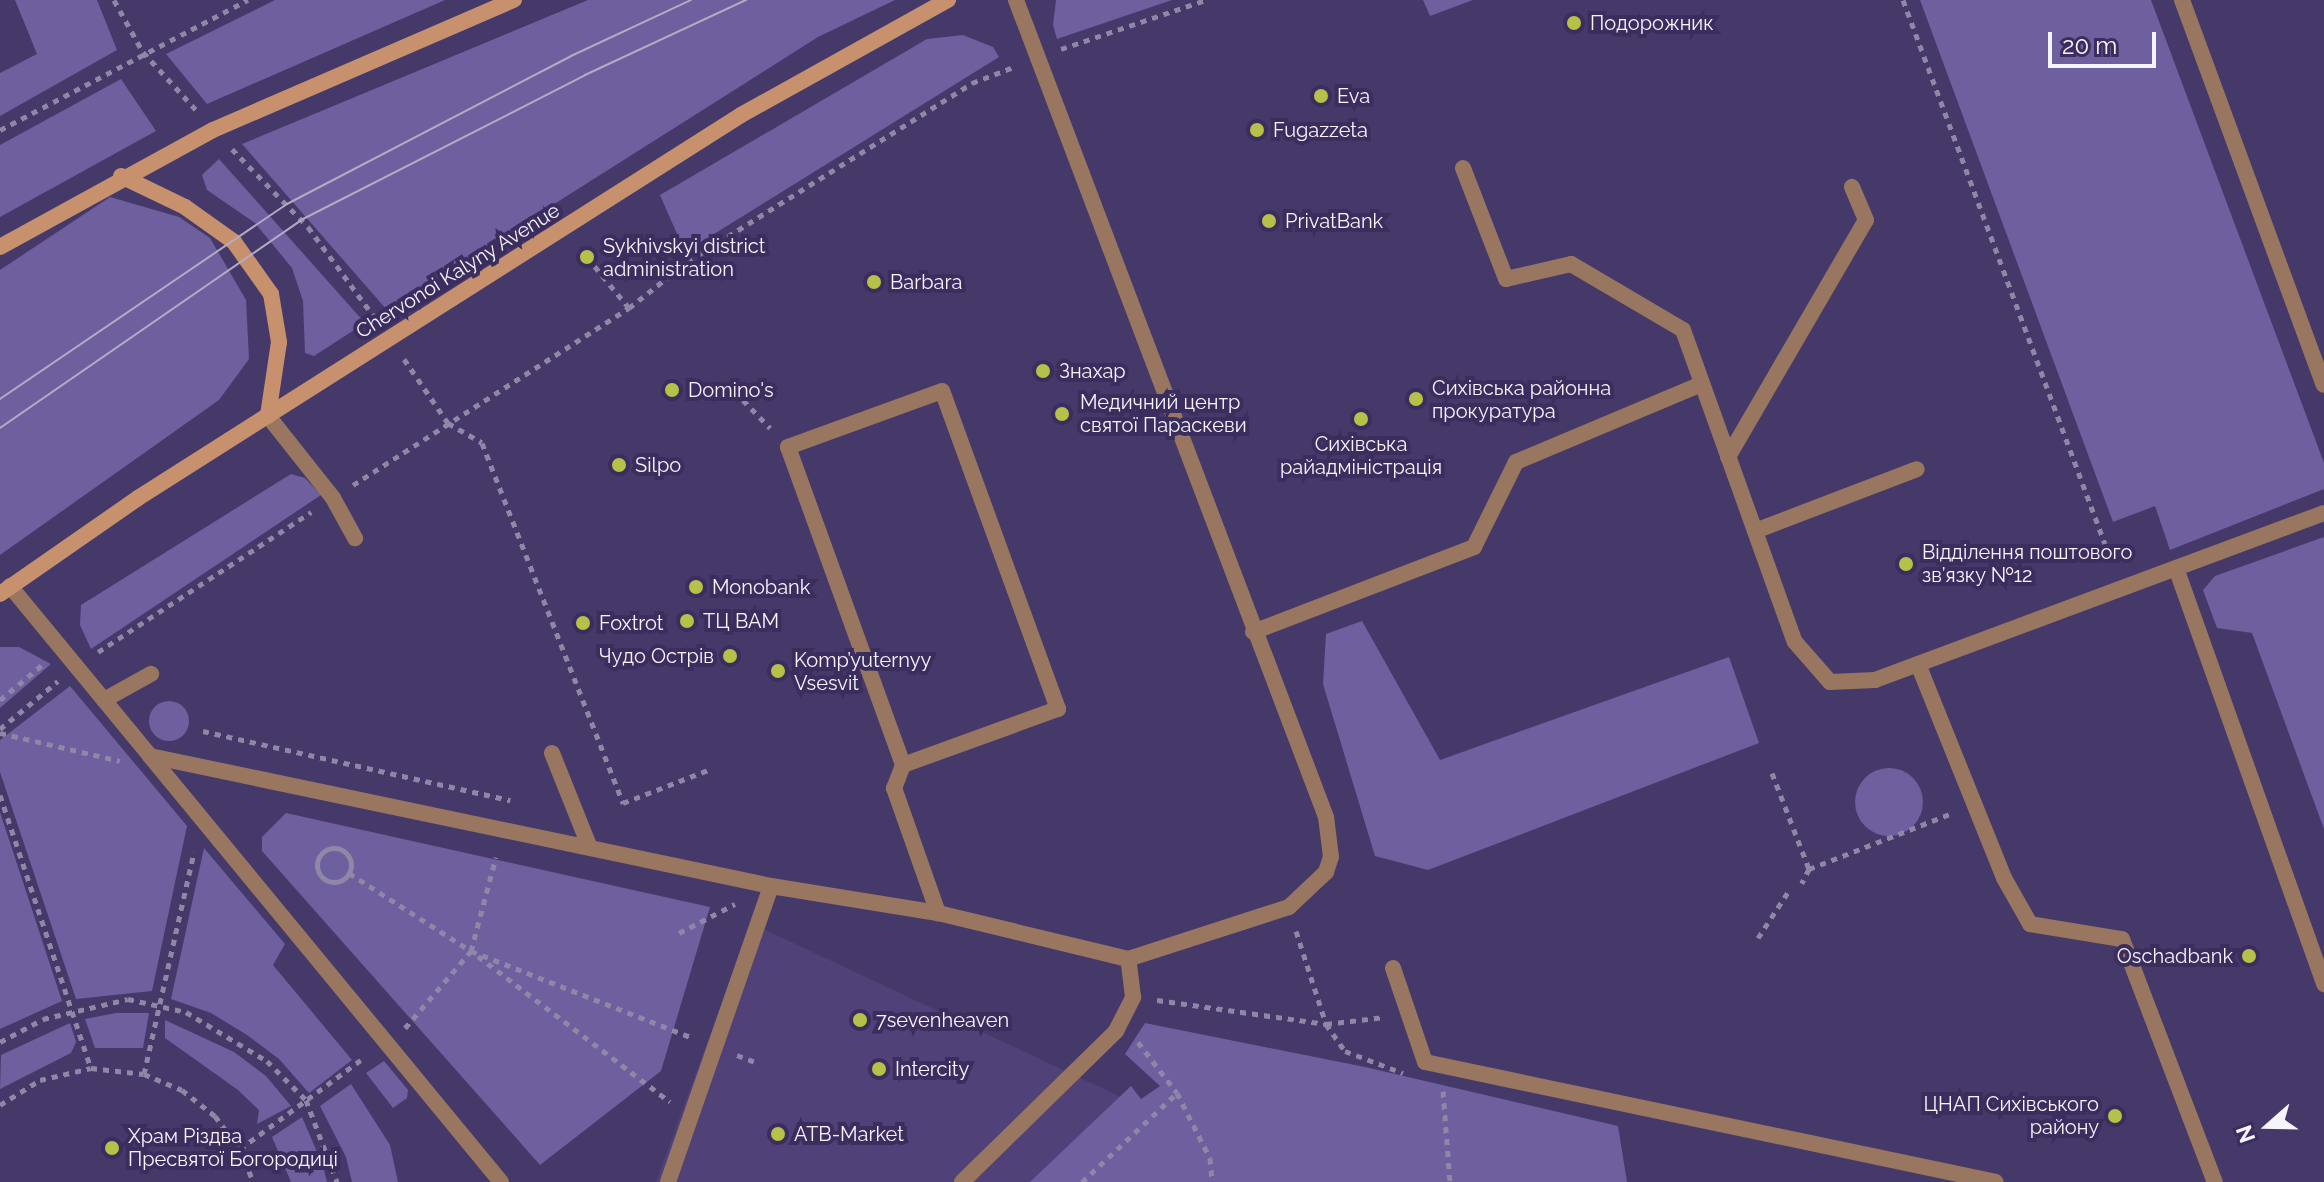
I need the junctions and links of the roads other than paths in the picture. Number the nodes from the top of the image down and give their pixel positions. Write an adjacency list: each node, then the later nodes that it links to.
1 (514, 0): 6 (main road)
2 (948, 0): 11 (main road, Chervonoi Kalyny Avenue)
3 (1016, 0): 19 (street)
4 (2182, 0): 10 (street)
5 (1463, 168): 9 (street)
6 (121, 176): 8 (main road); 11 (main road)
7 (1852, 187): 12 (street)
8 (0, 247)
9 (1699, 385): 12 (street); 19 (street)
10 (2324, 385)
11 (268, 416): 16 (street); 18 (main road, Chervonoi Kalyny Avenue)
12 (1728, 457): 15 (street)
13 (1917, 469): 15 (street)
14 (2324, 513): 17 (street)
15 (1755, 531): 20 (street)
16 (355, 538)
17 (2176, 568): 20 (street); 31 (street)
18 (5, 590): 22 (street)
19 (1253, 632): 29 (street)
20 (1918, 664): 36 (street)
21 (151, 674): 22 (street)
22 (104, 700): 24 (street)
23 (552, 753): 26 (street)
24 (150, 756): 26 (street); 32 (street)
25 (903, 765): 25 (street); 28 (street)
26 (590, 848): 27 (street)
27 (771, 886): 28 (street); 33 (street)
28 (938, 913): 29 (street)
29 (1128, 959): 34 (street)
30 (1393, 968): 35 (street)
31 (2324, 984)
32 (501, 1182)
33 (668, 1182)
34 (962, 1182)
35 (1996, 1182)
36 (2215, 1182)

